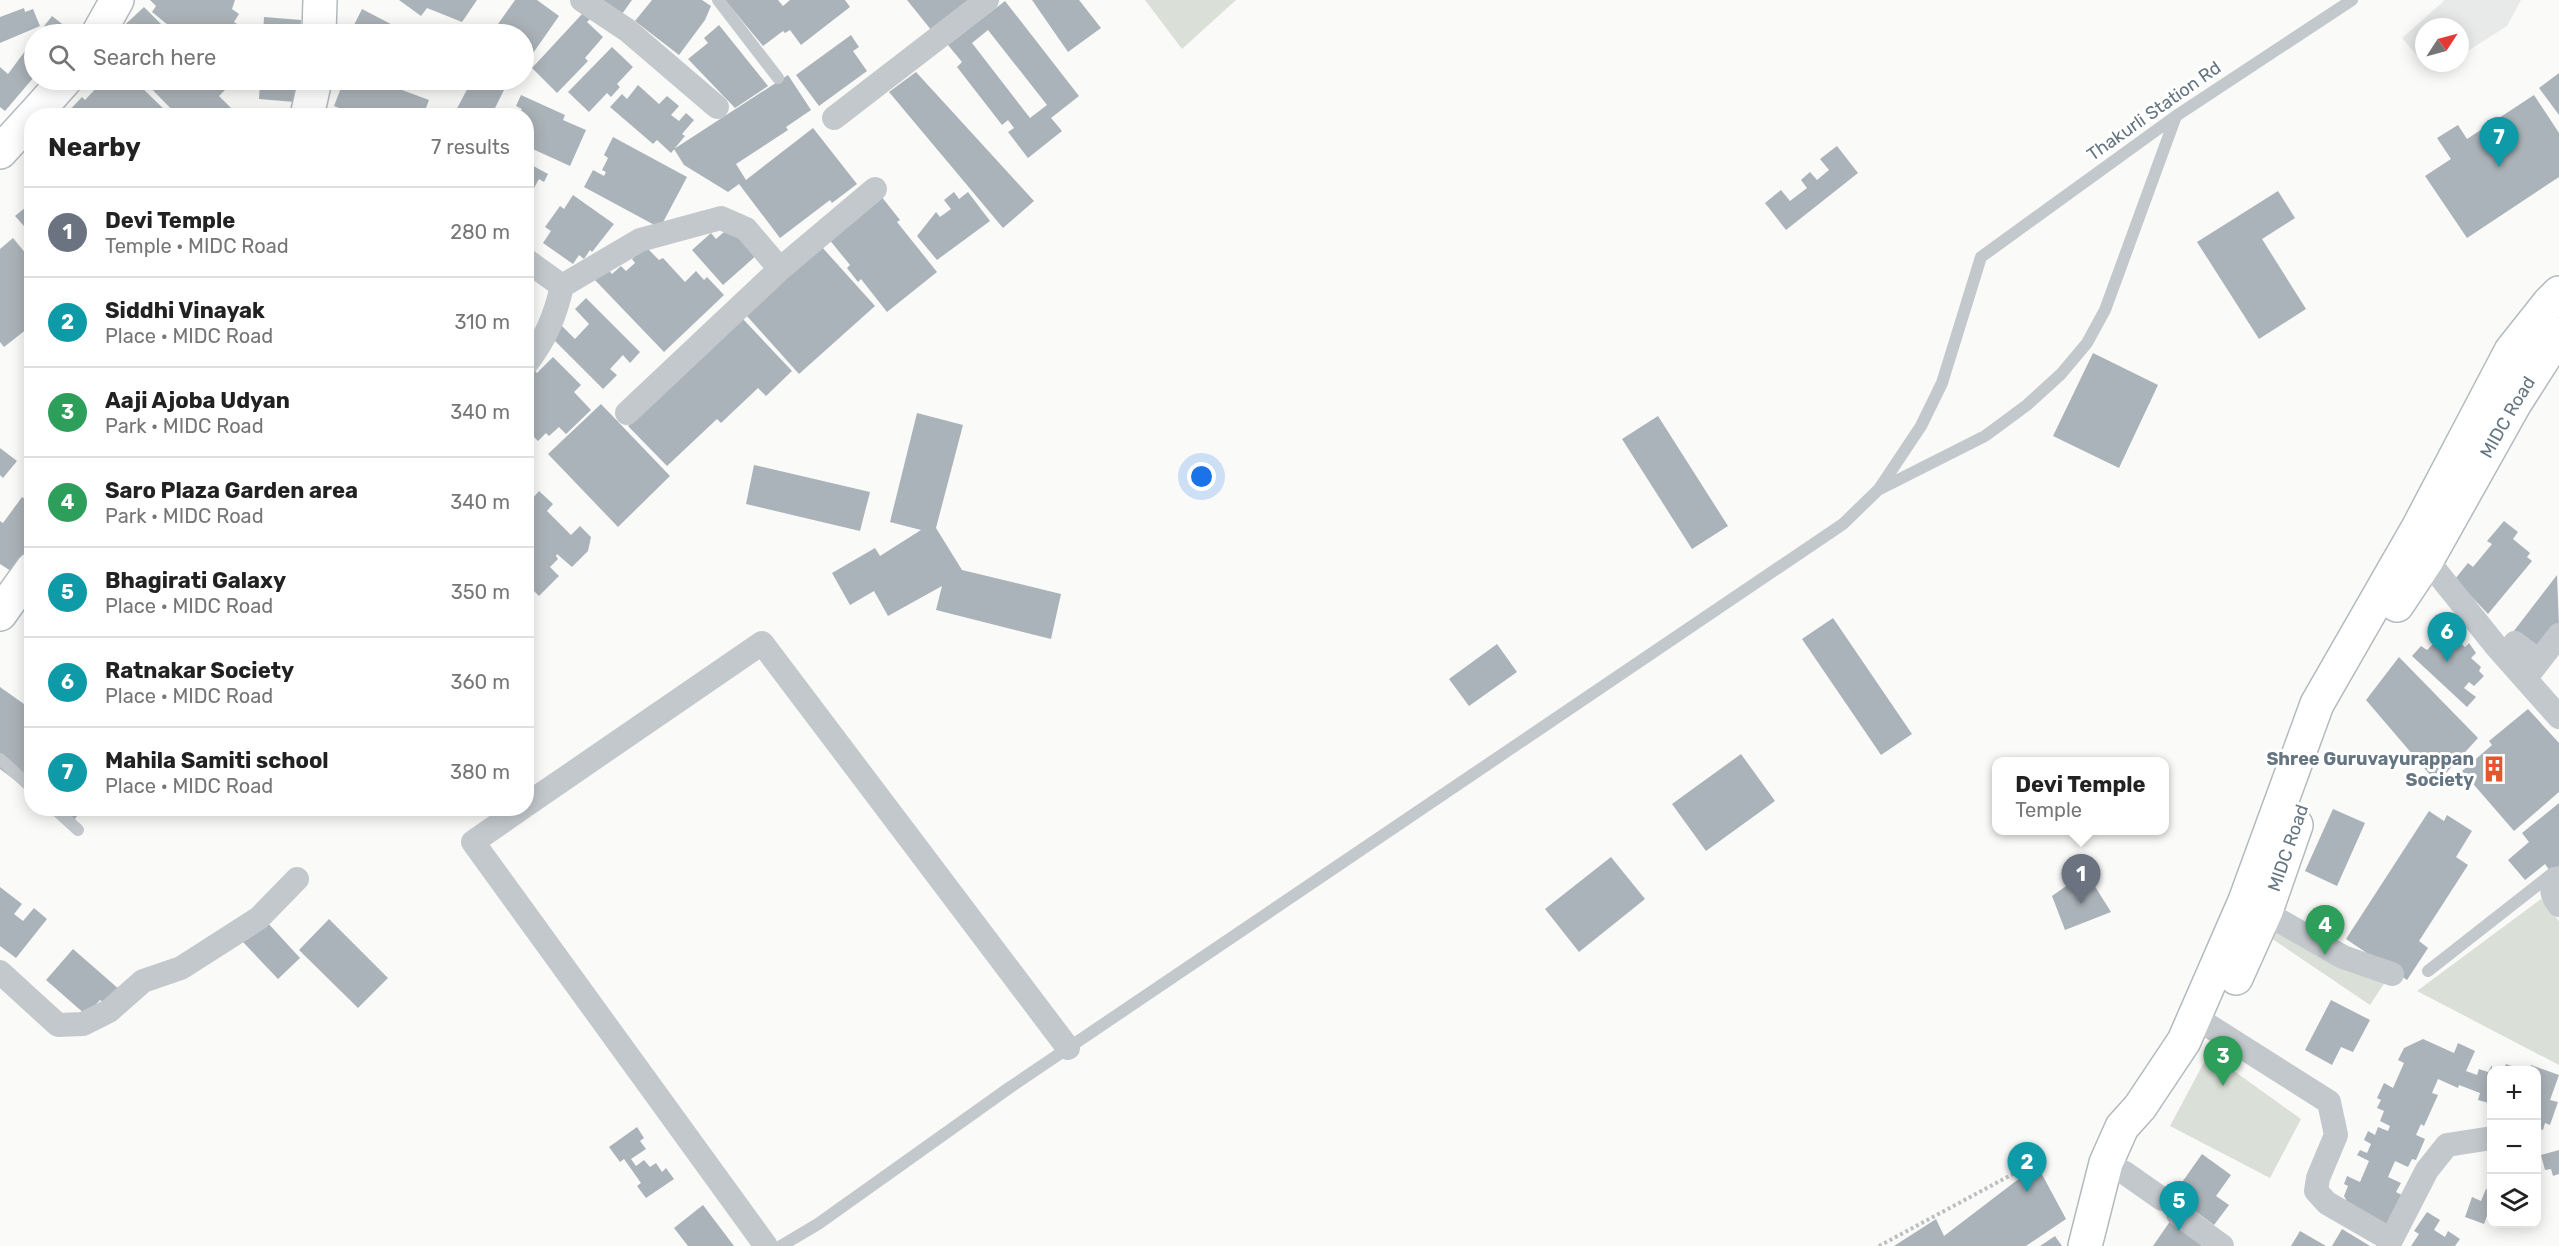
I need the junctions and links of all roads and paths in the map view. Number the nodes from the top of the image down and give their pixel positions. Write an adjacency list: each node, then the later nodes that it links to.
1 (117, 0): 7 (street)
2 (320, 0): 8 (street)
3 (582, 0): 12 (street)
4 (718, 0): 9 (lane)
5 (987, 0): 16 (street)
6 (2352, 0): 15 (lane, Thakurli Station Rd)
7 (104, 24)
8 (319, 24)
9 (778, 78)
10 (56, 90): 13 (street)
11 (313, 90): 14 (street)
12 (717, 107)
13 (39, 108)
14 (309, 108)
15 (2176, 116): 28 (lane, Thakurli Station Rd); 28 (lane)
16 (834, 118)
17 (24, 125): 18 (street)
18 (0, 152)
19 (875, 189): 21 (street)
20 (534, 266): 22 (street)
21 (780, 269): 22 (street); 27 (street)
22 (562, 286): 25 (street)
23 (2556, 303): 26 (street)
24 (2559, 334): 26 (street, MIDC Road)
25 (534, 354)
26 (2517, 372): 29 (street, MIDC Road)
27 (627, 413)
28 (1879, 489): 51 (lane)
29 (2417, 554): 34 (street); 46 (street, MIDC Road)
30 (24, 580): 31 (street)
31 (0, 614)
32 (2559, 635): 34 (street)
33 (2515, 643): 34 (street)
34 (2532, 670): 35 (street)
35 (2559, 717)
36 (0, 759): 37 (lane)
37 (24, 781)
38 (534, 800): 51 (street)
39 (63, 816): 41 (lane)
40 (510, 816): 56 (street)
41 (78, 830)
42 (2559, 868): 47 (lane)
43 (2559, 878): 45 (street)
44 (297, 879): 48 (street)
45 (2559, 905)
46 (2255, 906): 49 (street); 50 (street, MIDC Road)
47 (2428, 971)
48 (0, 972)
49 (2392, 974)
50 (2204, 1023): 54 (street, MIDC Road); 55 (street)
51 (1068, 1048): 57 (lane)
52 (2487, 1139): 55 (street)
53 (2039, 1160): 58 (path)
54 (2116, 1168): 59 (street); 60 (street, MIDC Road); 61 (street)
55 (2390, 1243)
56 (766, 1246)
57 (781, 1246)
58 (1879, 1246)
59 (2085, 1246)
60 (2108, 1246)
61 (2222, 1246)

